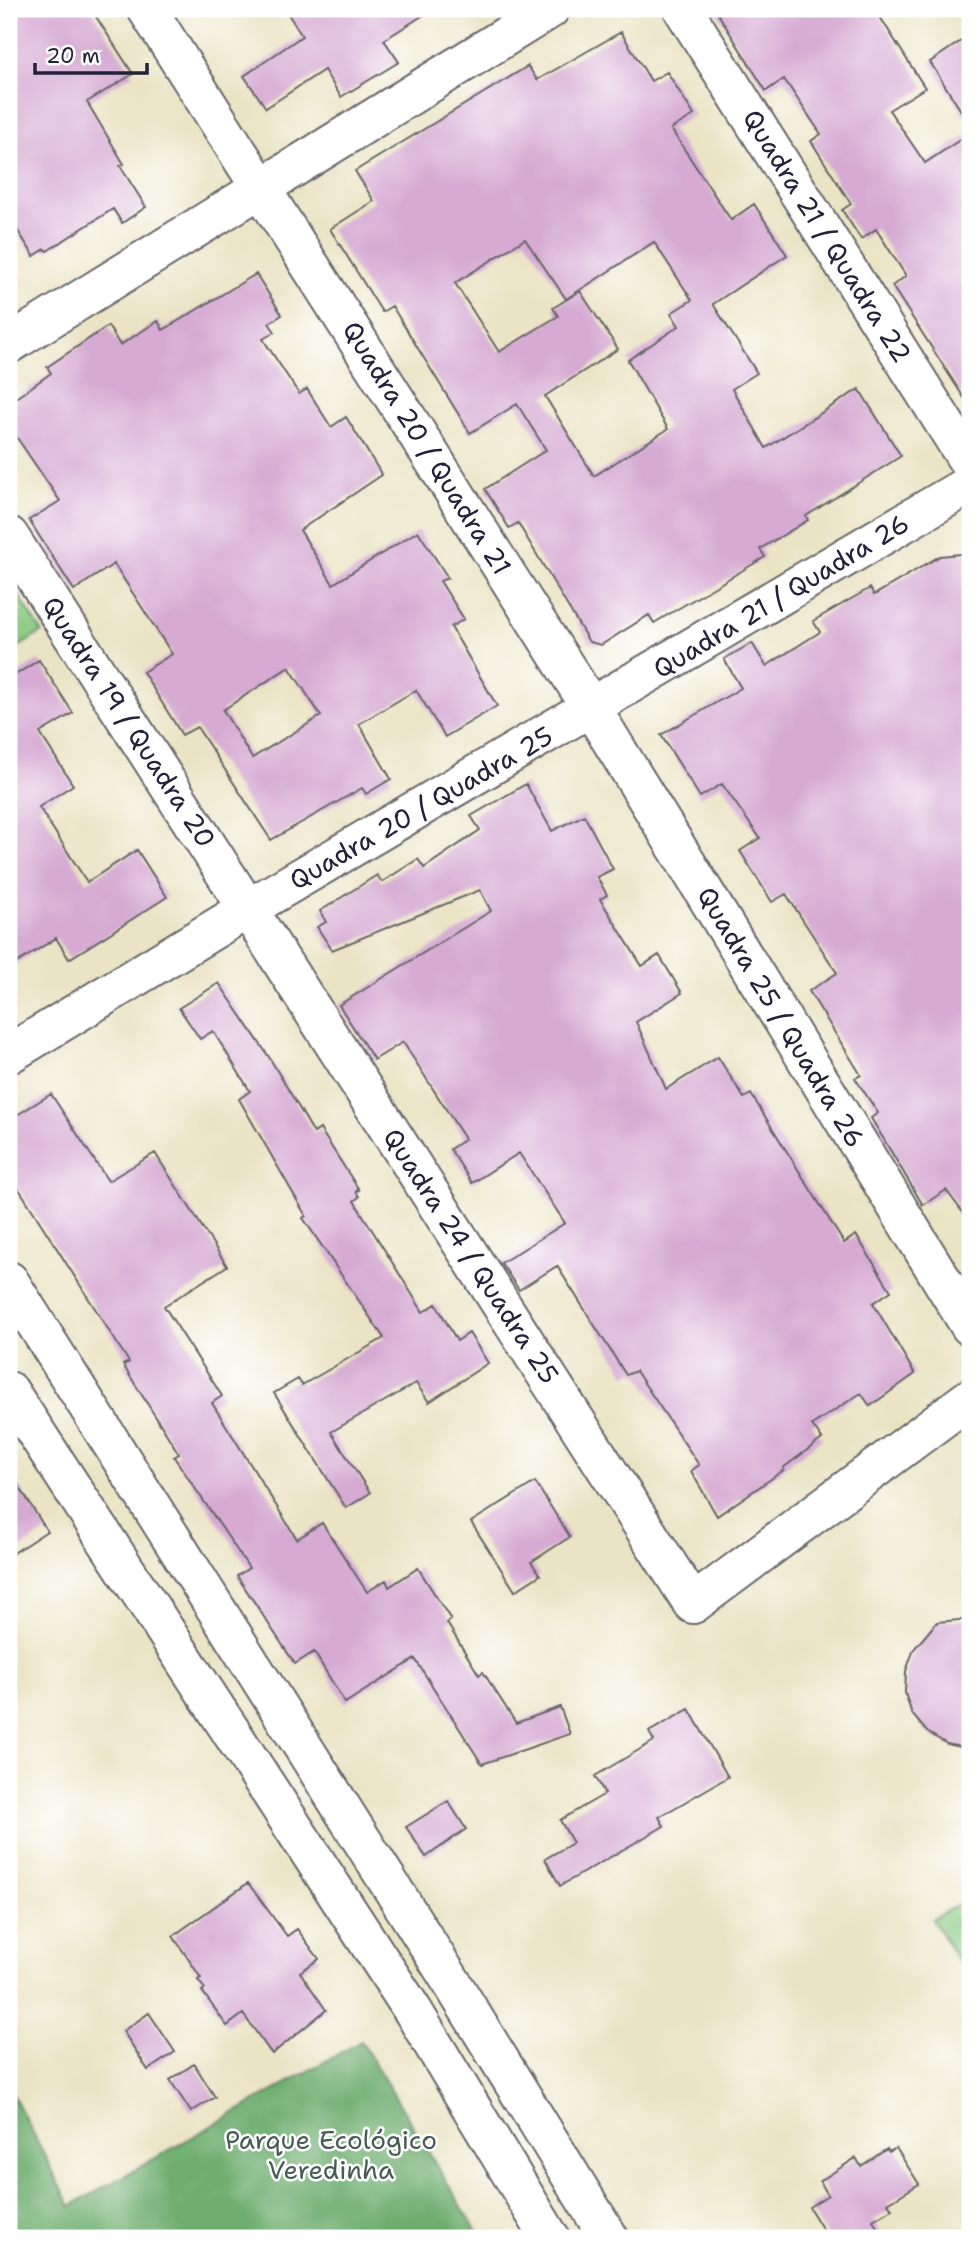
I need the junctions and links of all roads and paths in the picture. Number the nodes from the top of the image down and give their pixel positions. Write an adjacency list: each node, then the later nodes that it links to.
1 (147, 9): 4 (street, Quadra 20 / Quadra 21)
2 (550, 9): 4 (street)
3 (683, 9): 6 (street, Quadra 21 / Quadra 22)
4 (261, 188): 5 (street); 9 (street, Quadra 20 / Quadra 21)
5 (9, 344)
6 (970, 464)
7 (970, 484): 9 (street, Quadra 21 / Quadra 26)
8 (9, 536): 10 (street, Quadra 19 / Quadra 20)
9 (592, 709): 10 (street, Quadra 20 / Quadra 25); 13 (street, Quadra 25 / Quadra 26)
10 (249, 908): 11 (street, Quadra 20 / Quadra 25); 15 (street, Quadra 24 / Quadra 25)
11 (9, 1054)
12 (9, 1281): 16 (street)
13 (970, 1326)
14 (9, 1391): 17 (street)
15 (970, 1398)
16 (454, 1986): 17 (street); 19 (street)
17 (413, 2011): 18 (street)
18 (551, 2238)
19 (609, 2238)

